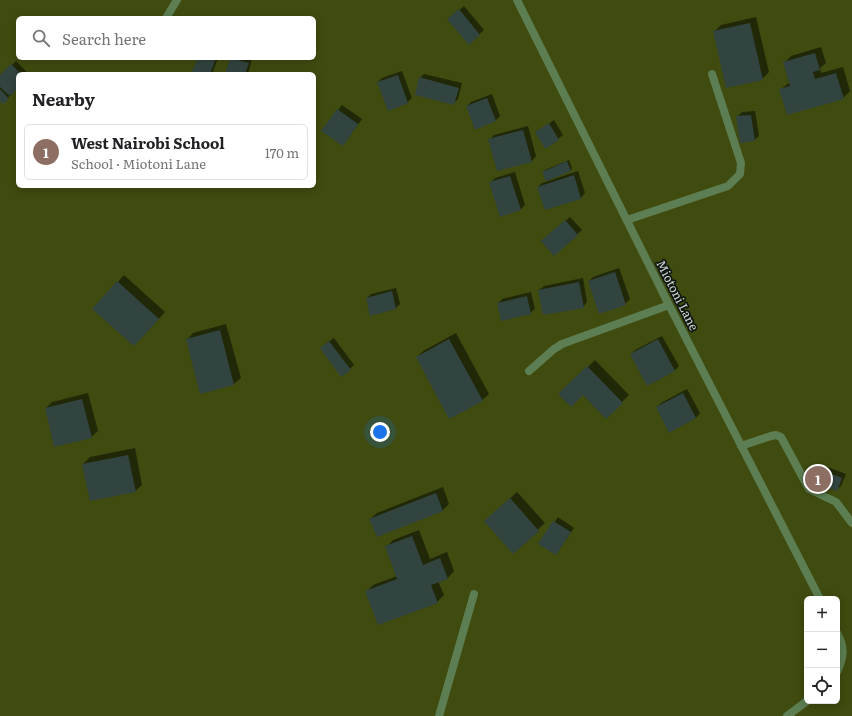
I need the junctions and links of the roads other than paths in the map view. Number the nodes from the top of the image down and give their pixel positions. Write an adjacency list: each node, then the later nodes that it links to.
1 (177, 0): 3 (street)
2 (518, 0): 5 (street, Miotoni Lane)
3 (167, 16)
4 (712, 74): 5 (street)
5 (627, 220): 6 (street, Miotoni Lane)
6 (669, 305): 7 (street); 8 (street, Miotoni Lane)
7 (529, 371)
8 (741, 446): 9 (street); 11 (street, Miotoni Lane)
9 (852, 523)
10 (474, 594): 15 (street)
11 (818, 596)
12 (840, 638): 13 (street)
13 (840, 666)
14 (804, 703): 16 (street)
15 (439, 716)
16 (787, 716)

